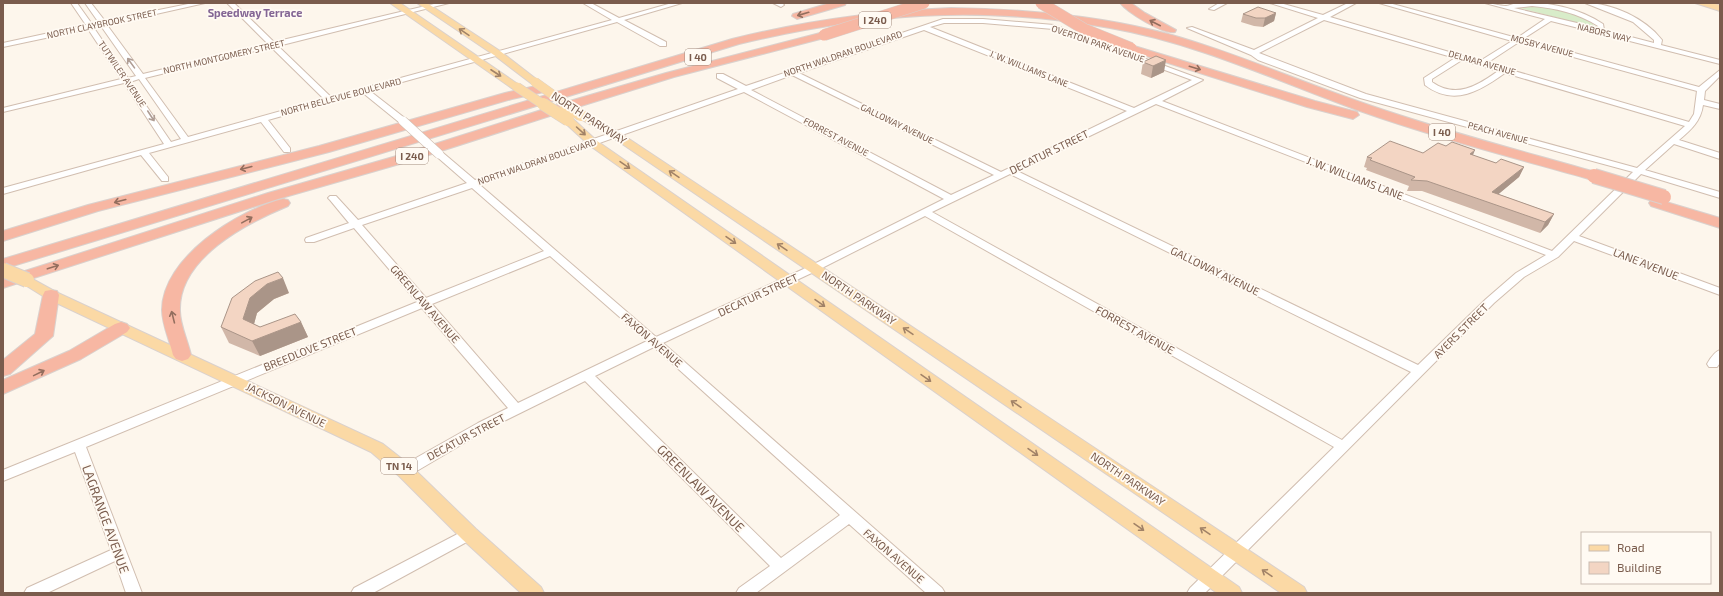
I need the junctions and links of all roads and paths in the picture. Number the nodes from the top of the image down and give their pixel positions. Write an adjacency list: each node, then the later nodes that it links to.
1 (74, 3): 32 (street, TUTWILER AVENUE)
2 (88, 3): 31 (street, TUTWILER AVENUE)
3 (202, 3): 31 (street, NORTH CLAYBROOK STREET)
4 (230, 3): 39 (street)
5 (394, 3): 27 (main road, NORTH PARKWAY)
6 (446, 3): 22 (street, NORTH MONTGOMERY STREET)
7 (586, 3): 30 (street)
8 (679, 3): 30 (street, NORTH BELLEVUE BOULEVARD)
9 (841, 3): 55 (highway, I 240, one-way to 55)
10 (924, 3): 76 (highway, I 240, bridge)
11 (1041, 3): 67 (highway, one-way to 67, bridge)
12 (1125, 3): 54 (highway, one-way to 12)
13 (1224, 3): 25 (street)
14 (1273, 3): 28 (street, DELMAR AVENUE)
15 (1354, 3): 28 (street)
16 (1382, 3): 36 (street, MOSBY AVENUE)
17 (1488, 3): 24 (street, NABORS WAY)
18 (1577, 3): 26 (street)
19 (1588, 3): 40 (street)
20 (1699, 3): 23 (main road)
21 (1712, 3): 23 (main road)
22 (424, 5): 27 (street, NORTH MONTGOMERY STREET); 41 (main road, NORTH PARKWAY, one-way to 22)
23 (1720, 6)
24 (1507, 8): 26 (street); 29 (street, NABORS WAY)
25 (1212, 9)
26 (1566, 10): 35 (street)
27 (409, 13): 39 (street, NORTH MONTGOMERY STREET); 44 (main road, NORTH PARKWAY)
28 (1325, 18): 42 (street); 43 (street, DELMAR AVENUE)
29 (1550, 19): 35 (street, NABORS WAY); 36 (street)
30 (618, 20): 37 (street); 41 (street, NORTH BELLEVUE BOULEVARD)
31 (103, 24): 32 (street, NORTH CLAYBROOK STREET); 51 (street, TUTWILER AVENUE, one-way to 31)
32 (90, 27): 38 (street, NORTH CLAYBROOK STREET); 52 (street, TUTWILER AVENUE)
33 (923, 27): 48 (street, NORTH WALDRAN BOULEVARD); 53 (street, OVERTON PARK AVENUE); 64 (street, J. W. WILLIAMS LANE)
34 (1190, 28): 42 (street, PEACH AVENUE)
35 (1598, 31): 40 (street, NABORS WAY)
36 (1518, 40): 46 (street); 57 (street, MOSBY AVENUE)
37 (663, 44)
38 (3, 45)
39 (274, 45): 51 (street, NORTH MONTGOMERY STREET); 59 (street)
40 (1657, 46): 45 (street, NABORS WAY)
41 (496, 53): 44 (street, NORTH BELLEVUE BOULEVARD); 68 (main road, NORTH PARKWAY, bridge)
42 (1254, 53): 77 (street, PEACH AVENUE)
43 (1462, 57): 46 (street, DELMAR AVENUE); 47 (street)
44 (475, 59): 58 (street, NORTH BELLEVUE BOULEVARD); 71 (main road, NORTH PARKWAY, one-way to 71, bridge)
45 (1720, 62)
46 (1482, 63): 47 (street, DELMAR AVENUE)
47 (1504, 70): 66 (street, DELMAR AVENUE)
48 (792, 72): 56 (street, NORTH WALDRAN BOULEVARD); 78 (street, GALLOWAY AVENUE)
49 (1720, 72): 57 (street)
50 (720, 76): 56 (street, FORREST AVENUE)
51 (141, 77): 52 (street, NORTH MONTGOMERY STREET); 69 (street, TUTWILER AVENUE)
52 (127, 80): 63 (street, NORTH MONTGOMERY STREET); 72 (street, TUTWILER AVENUE, one-way to 72)
53 (1199, 80): 60 (street, DECATUR STREET)
54 (1291, 82): 80 (highway, I 40); 97 (highway, I 40)
55 (568, 83): 91 (highway, one-way to 91); 94 (highway, I 240)
56 (746, 89): 68 (street, NORTH WALDRAN BOULEVARD); 85 (street, FORREST AVENUE)
57 (1701, 90): 61 (street, AYERS STREET)
58 (365, 91): 59 (street, NORTH BELLEVUE BOULEVARD); 81 (street, FAXON AVENUE, bridge)
59 (329, 100): 65 (street, NORTH BELLEVUE BOULEVARD)
60 (1156, 101): 64 (street, DECATUR STREET); 96 (street, J. W. WILLIAMS LANE)
61 (1699, 101): 62 (street); 66 (street, AYERS STREET)
62 (1720, 107)
63 (3, 110)
64 (1134, 111): 78 (street, DECATUR STREET)
65 (263, 119): 69 (street, NORTH BELLEVUE BOULEVARD); 73 (street)
66 (1691, 124): 70 (street, AYERS STREET)
67 (1404, 128): 80 (highway, I 40); 99 (highway, I 40)
68 (616, 135): 71 (street, NORTH WALDRAN BOULEVARD); 98 (main road, NORTH PARKWAY, one-way to 68)
69 (186, 140): 72 (street, NORTH BELLEVUE BOULEVARD)
70 (1672, 141): 75 (street); 77 (street, AYERS STREET)
71 (593, 142): 81 (street, NORTH WALDRAN BOULEVARD); 100 (main road, NORTH PARKWAY, one-way to 100)
72 (170, 145): 74 (street, NORTH BELLEVUE BOULEVARD)
73 (287, 150)
74 (143, 152): 79 (street); 82 (street, NORTH BELLEVUE BOULEVARD)
75 (1720, 156)
76 (405, 158): 101 (highway, I 240, one-way to 76); 107 (highway, one-way to 76)
77 (1639, 171): 83 (street, PEACH AVENUE); 92 (street, AYERS STREET)
78 (1006, 173): 85 (street, DECATUR STREET); 109 (street, GALLOWAY AVENUE)
79 (165, 179)
80 (1591, 179): 86 (highway, I 40)
81 (474, 183): 90 (street, NORTH WALDRAN BOULEVARD); 95 (street, FAXON AVENUE)
82 (3, 190)
83 (1720, 195)
84 (333, 198): 90 (street, GREENLAW AVENUE)
85 (951, 199): 87 (street, DECATUR STREET)
86 (1660, 200): 88 (highway, I 40); 89 (highway, I 40)
87 (925, 212): 98 (street, DECATUR STREET); 115 (street, FORREST AVENUE)
88 (1720, 214)
89 (1720, 223)
90 (354, 224): 93 (street, NORTH WALDRAN BOULEVARD); 104 (street, GREENLAW AVENUE)
91 (3, 236)
92 (1573, 237): 96 (street, AYERS STREET); 102 (street, LANE AVENUE)
93 (310, 240)
94 (3, 252)
95 (551, 252): 104 (street, BREEDLOVE STREET); 106 (street, FAXON AVENUE)
96 (1554, 255): 109 (street, AYERS STREET)
97 (3, 264)
98 (814, 268): 100 (street, DECATUR STREET); 120 (main road, NORTH PARKWAY, one-way to 98)
99 (3, 271): 103 (main road, JACKSON AVENUE / TN 14, bridge)
100 (788, 280): 106 (street, DECATUR STREET); 123 (main road, NORTH PARKWAY, one-way to 123)
101 (3, 284)
102 (1720, 292)
103 (50, 296): 105 (main road, JACKSON AVENUE / TN 14); 108 (highway)
104 (425, 302): 111 (street, BREEDLOVE STREET); 113 (street, GREENLAW AVENUE)
105 (121, 328): 107 (main road, JACKSON AVENUE / TN 14); 112 (highway, one-way to 105)
106 (655, 342): 110 (street, DECATUR STREET); 118 (street, FAXON AVENUE)
107 (182, 354): 111 (main road, JACKSON AVENUE / TN 14)
108 (3, 370)
109 (1420, 371): 115 (street, AYERS STREET)
110 (588, 376): 113 (street, DECATUR STREET); 122 (street, GREENLAW AVENUE)
111 (235, 380): 114 (street, BREEDLOVE STREET); 116 (main road, JACKSON AVENUE / TN 14)
112 (3, 388)
113 (517, 410): 116 (street, DECATUR STREET)
114 (79, 445): 117 (street, BREEDLOVE STREET); 121 (street, LAGRANGE AVENUE)
115 (1344, 447): 120 (street, AYERS STREET)
116 (404, 470): 119 (main road, JACKSON AVENUE / TN 14)
117 (3, 476)
118 (849, 516): 122 (street); 129 (street, FAXON AVENUE)
119 (469, 534): 126 (street); 127 (main road, JACKSON AVENUE / TN 14)
120 (1237, 552): 123 (street, AYERS STREET); 132 (main road, NORTH PARKWAY, one-way to 120)
121 (118, 553): 124 (street); 125 (street, LAGRANGE AVENUE)
122 (780, 566): 128 (street)
123 (1210, 578): 130 (street, AYERS STREET); 131 (main road, NORTH PARKWAY)
124 (32, 593)
125 (134, 593)
126 (359, 593)
127 (534, 593)
128 (744, 593)
129 (937, 593)
130 (1195, 593)
131 (1232, 593)
132 (1297, 593)

